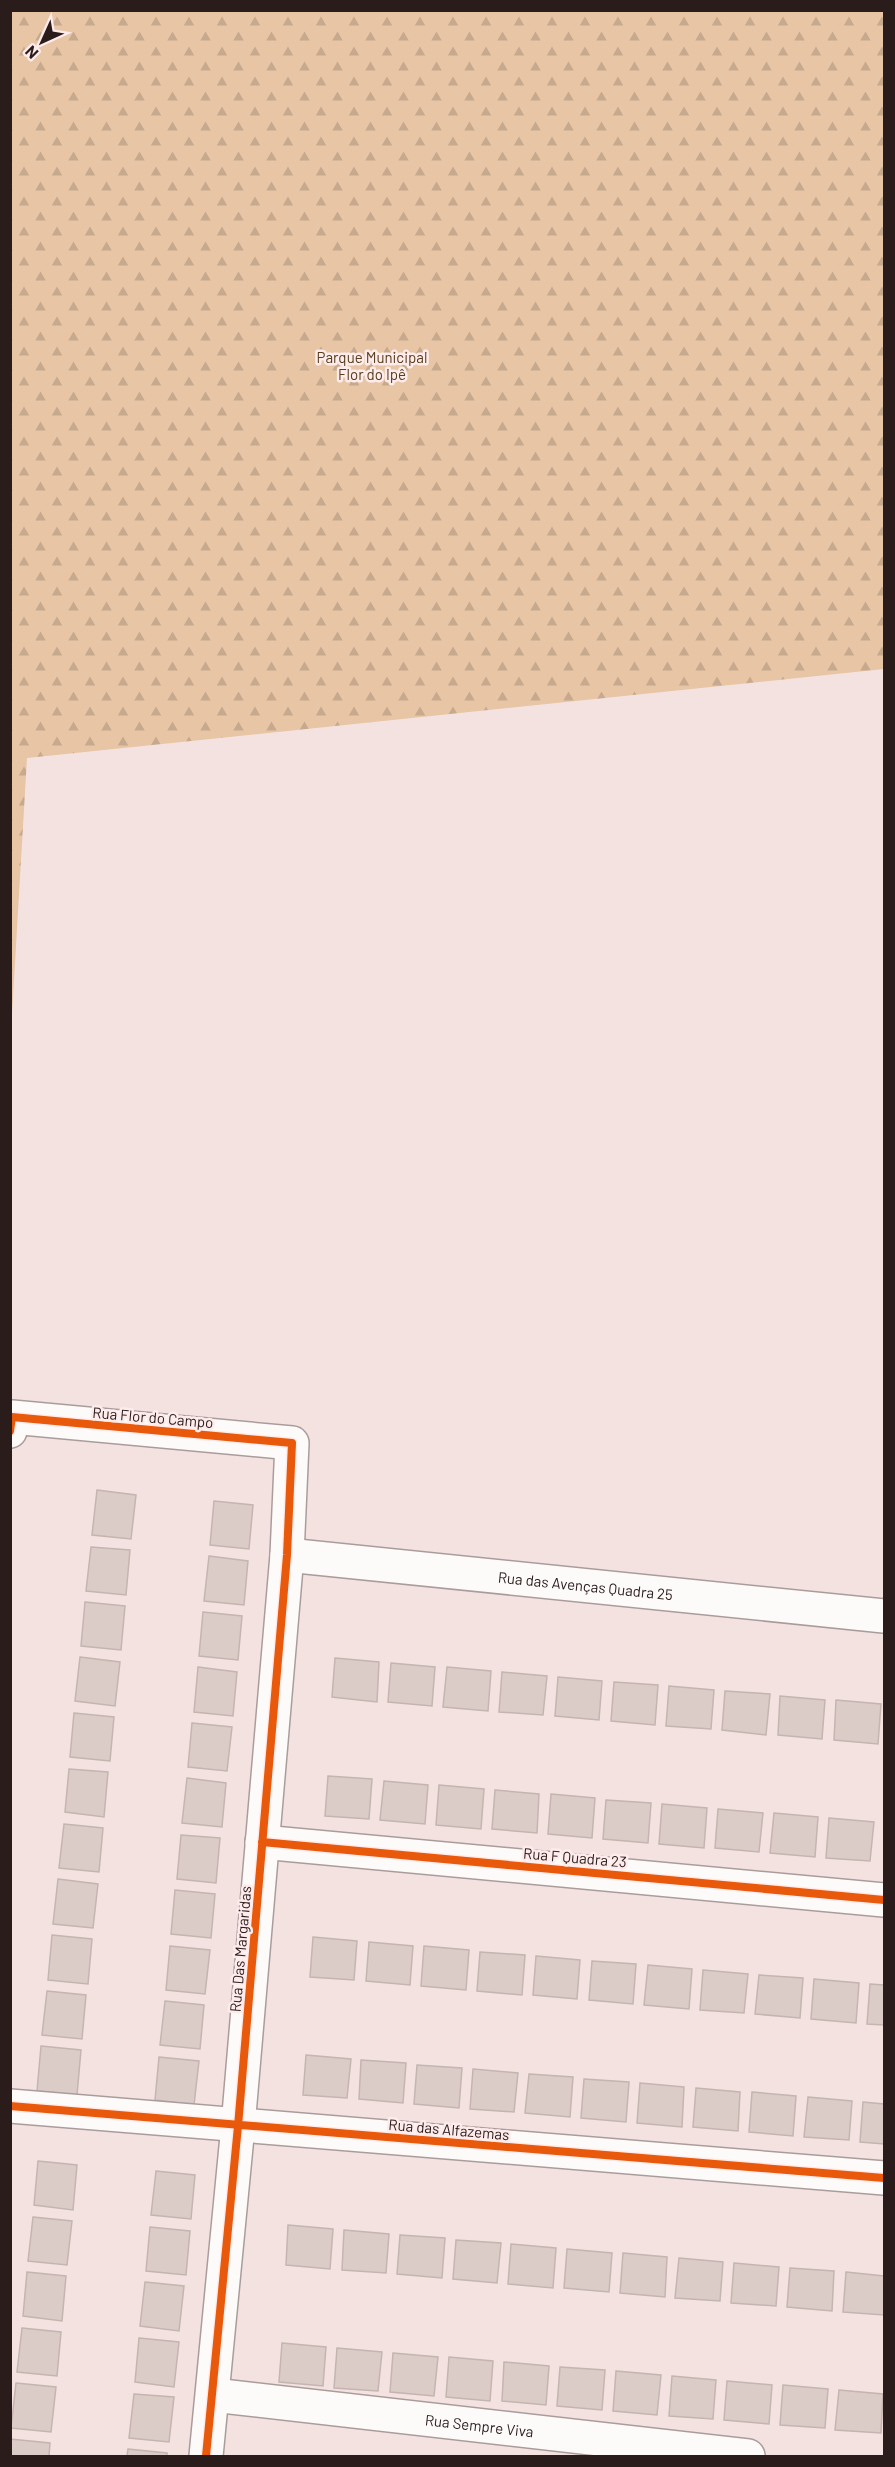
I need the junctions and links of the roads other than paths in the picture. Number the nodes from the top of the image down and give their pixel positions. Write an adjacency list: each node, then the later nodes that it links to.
1 (11, 1424): 2 (street, Rua Flor do Campo)
2 (292, 1443): 3 (street, Rua Das Margaridas)
3 (287, 1555): 4 (street, Rua das Avenças Quadra 25); 5 (street, Rua Das Margaridas)
4 (885, 1616)
5 (262, 1842): 6 (street, Rua F Quadra 23); 8 (street, Rua Das Margaridas)
6 (885, 1900)
7 (10, 2106): 8 (street, Rua das Alfazemas)
8 (238, 2126): 9 (street, Rua das Alfazemas); 10 (street, Rua Das Margaridas)
9 (885, 2178)
10 (213, 2395): 11 (street, Rua Das Margaridas); 12 (street, Rua Sempre Viva)
11 (207, 2457)
12 (748, 2457)

